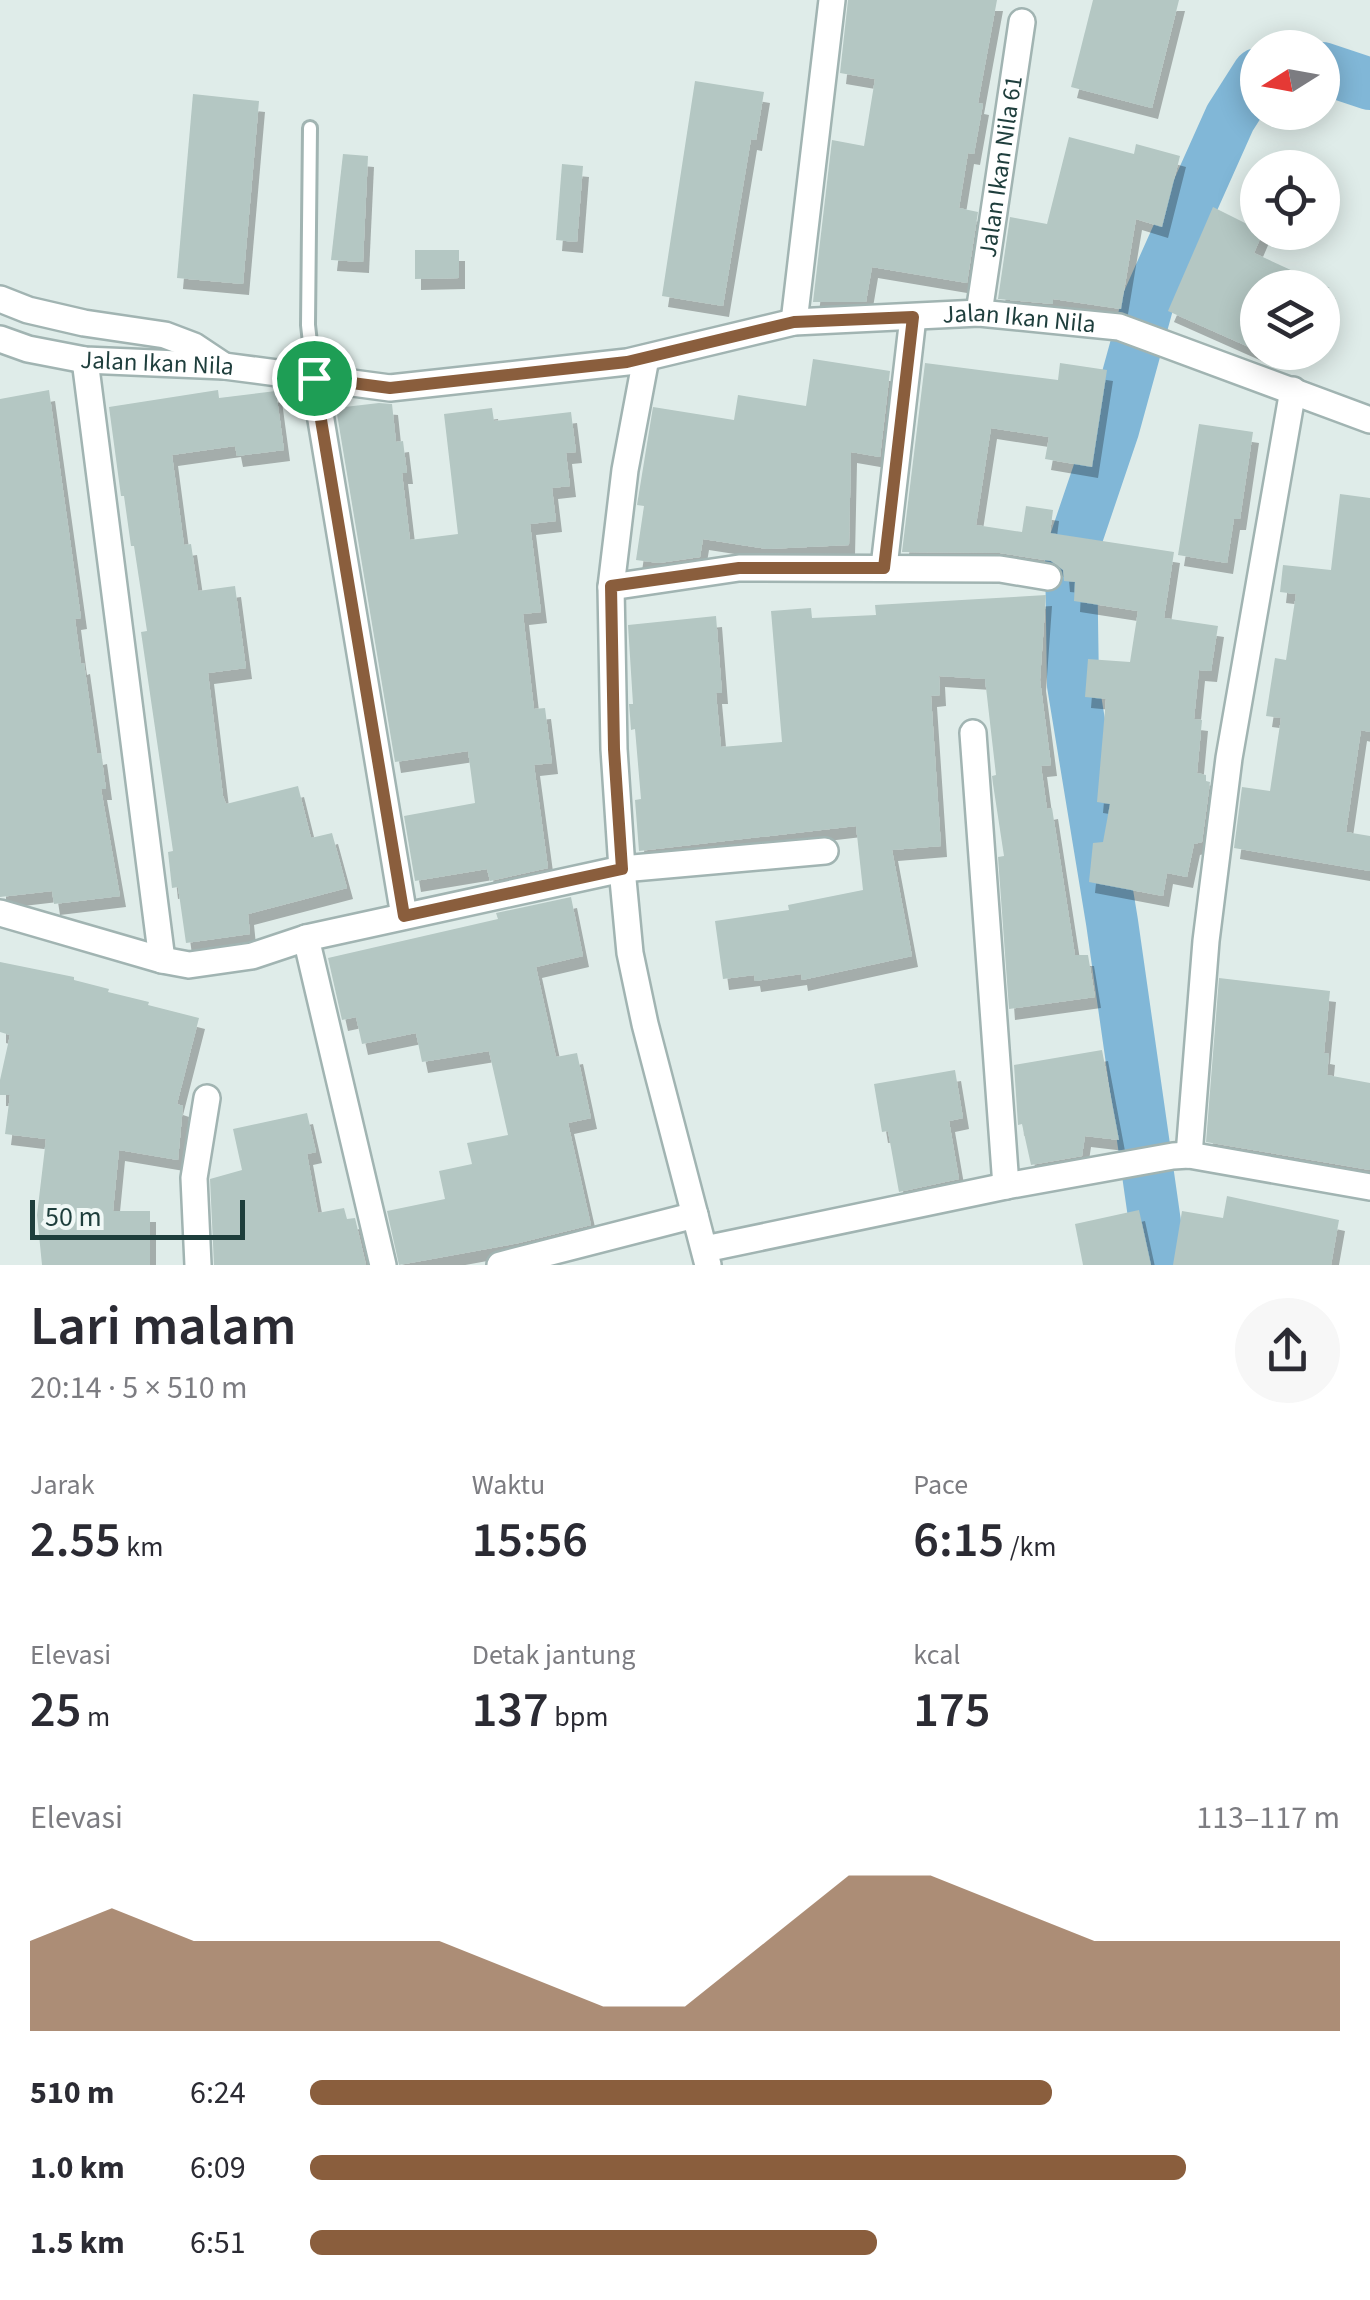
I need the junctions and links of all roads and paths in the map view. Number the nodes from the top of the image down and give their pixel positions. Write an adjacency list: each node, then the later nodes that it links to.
1 (832, 0): 7 (street)
2 (1022, 22): 5 (street, Jalan Ikan Nila 61)
3 (310, 128): 12 (lane)
4 (0, 300): 11 (street)
5 (978, 314): 6 (street, Jalan Ikan Nila); 13 (street, Jalan Ikan Nila)
6 (913, 317): 7 (street, Jalan Ikan Nila); 15 (street)
7 (794, 322): 9 (street, Jalan Ikan Nila)
8 (0, 340): 10 (street, Jalan Ikan Nila)
9 (646, 358): 12 (street, Jalan Ikan Nila); 17 (street)
10 (85, 360): 11 (street, Jalan Ikan Nila); 24 (street)
11 (224, 366): 12 (street, Jalan Ikan Nila)
12 (314, 378): 22 (street)
13 (1293, 390): 14 (street, Jalan Ikan Nila); 26 (street)
14 (1370, 420)
15 (884, 568): 16 (street); 17 (street)
16 (1048, 578)
17 (611, 586): 20 (street)
18 (973, 733): 27 (street)
19 (826, 852): 20 (street)
20 (622, 869): 22 (street); 29 (street)
21 (0, 912): 24 (street)
22 (404, 916): 23 (street)
23 (306, 938): 24 (street); 32 (street)
24 (162, 960)
25 (207, 1098): 31 (street)
26 (1181, 1156): 27 (street); 28 (street)
27 (1006, 1186): 30 (street)
28 (1370, 1187)
29 (695, 1215): 30 (street); 33 (street)
30 (707, 1257)
31 (198, 1265)
32 (383, 1265)
33 (500, 1265)

